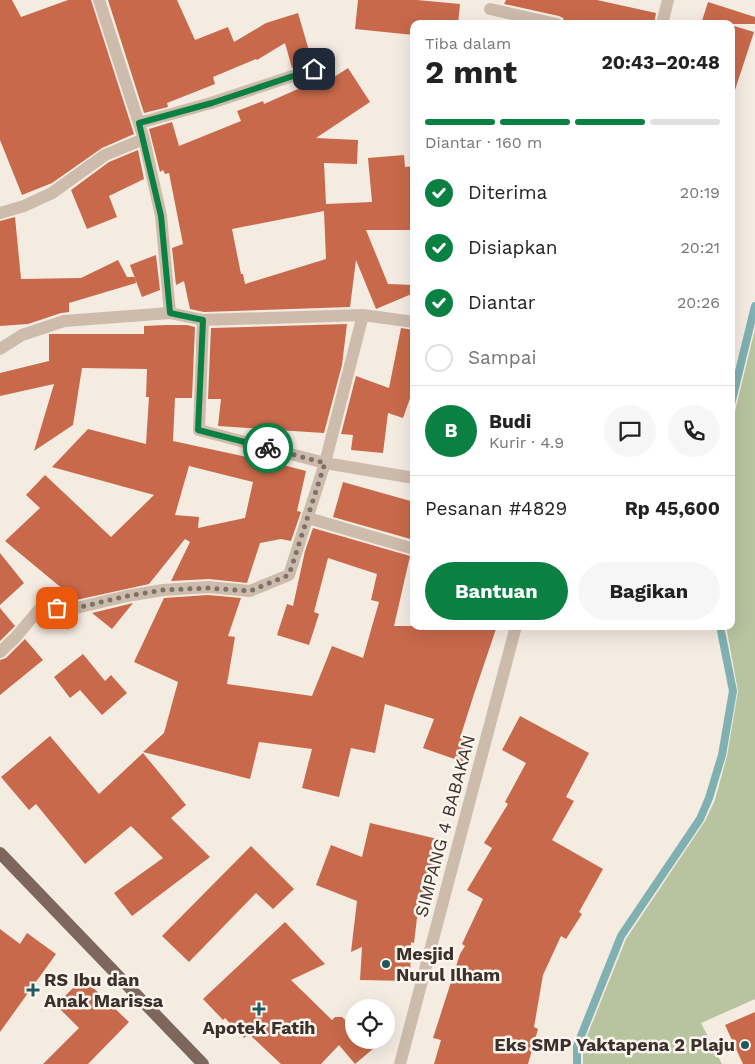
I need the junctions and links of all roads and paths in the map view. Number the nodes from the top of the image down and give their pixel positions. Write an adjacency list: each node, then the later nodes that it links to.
1 (100, 0): 7 (street)
2 (668, 0): 5 (street)
3 (490, 9): 4 (street)
4 (539, 20)
5 (663, 20)
6 (314, 69): 7 (street)
7 (139, 123): 8 (street)
8 (144, 139): 9 (street); 10 (street)
9 (0, 213)
10 (170, 313): 12 (street); 14 (street)
11 (363, 315): 12 (street); 13 (street); 15 (street)
12 (203, 320): 15 (street)
13 (410, 321)
14 (0, 349)
15 (325, 463): 16 (street); 17 (street)
16 (410, 477)
17 (308, 518): 18 (street); 20 (street)
18 (410, 548)
19 (515, 630): 23 (street, SIMPANG 4 BABAKAN)
20 (0, 652)
21 (0, 853): 22 (main road)
22 (203, 1064)
23 (400, 1064)

